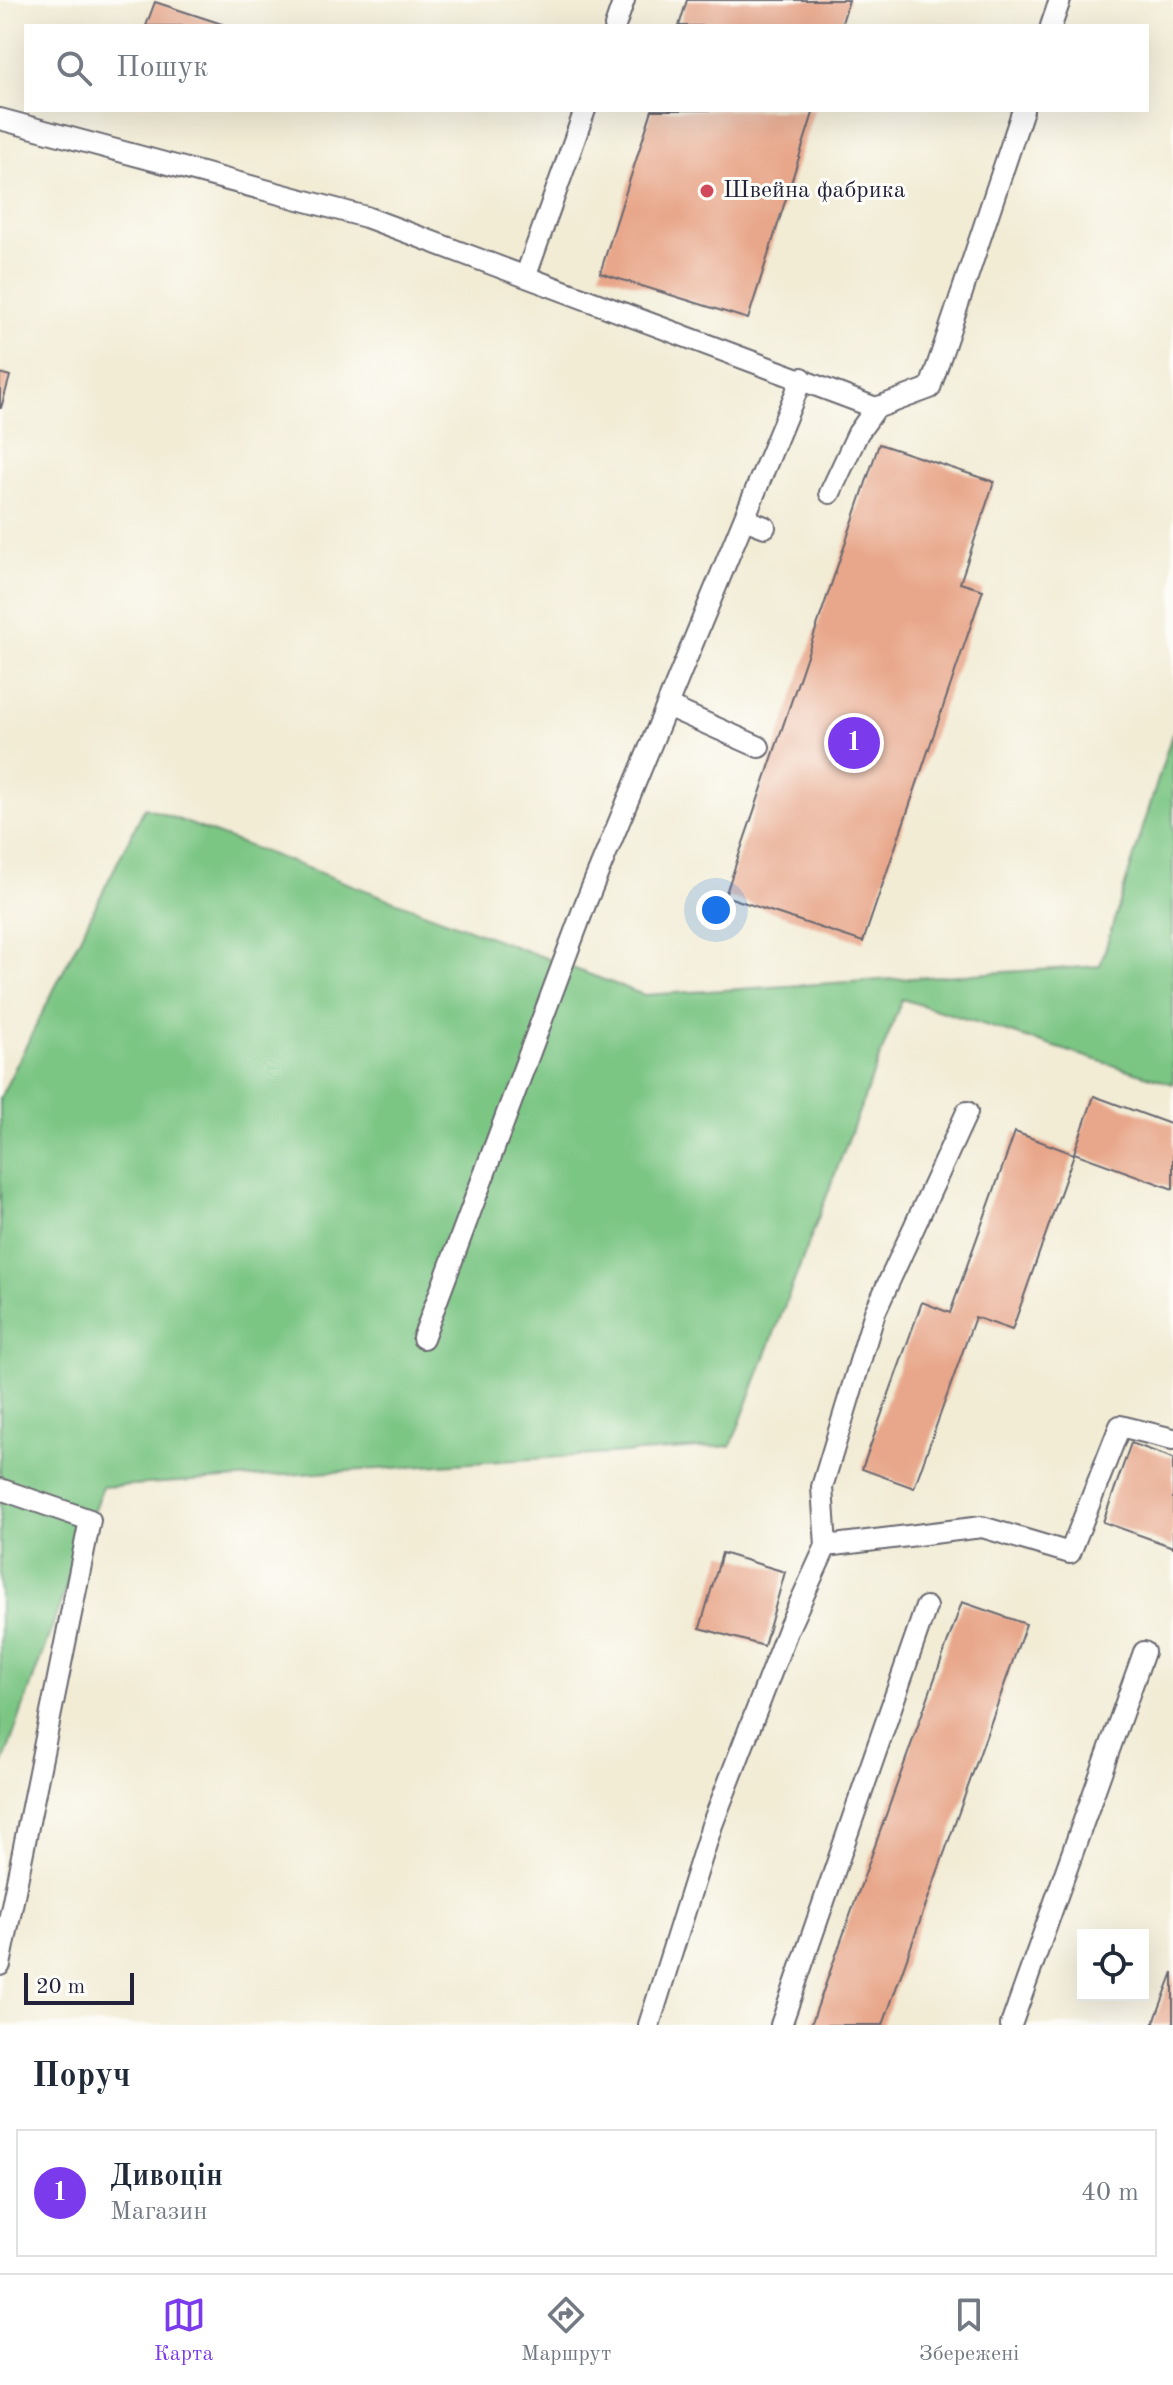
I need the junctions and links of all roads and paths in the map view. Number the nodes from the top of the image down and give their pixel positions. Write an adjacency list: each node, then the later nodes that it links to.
1 (624, 0): 3 (lane)
2 (1060, 0): 4 (lane)
3 (616, 24)
4 (1052, 24)
5 (584, 112): 8 (lane)
6 (1022, 112): 10 (lane)
7 (0, 119): 8 (lane)
8 (526, 275): 9 (lane)
9 (802, 378): 10 (lane); 12 (lane)
10 (876, 408): 11 (lane)
11 (830, 493)
12 (744, 519): 13 (lane); 14 (lane)
13 (765, 527)
14 (667, 706): 15 (lane); 17 (lane)
15 (759, 747)
16 (967, 1112): 20 (lane)
17 (423, 1338)
18 (1171, 1433): 20 (lane)
19 (0, 1489): 23 (lane)
20 (826, 1546): 24 (lane)
21 (926, 1607): 25 (lane)
22 (1144, 1652): 26 (lane)
23 (0, 1965)
24 (649, 2025)
25 (781, 2025)
26 (1011, 2025)

